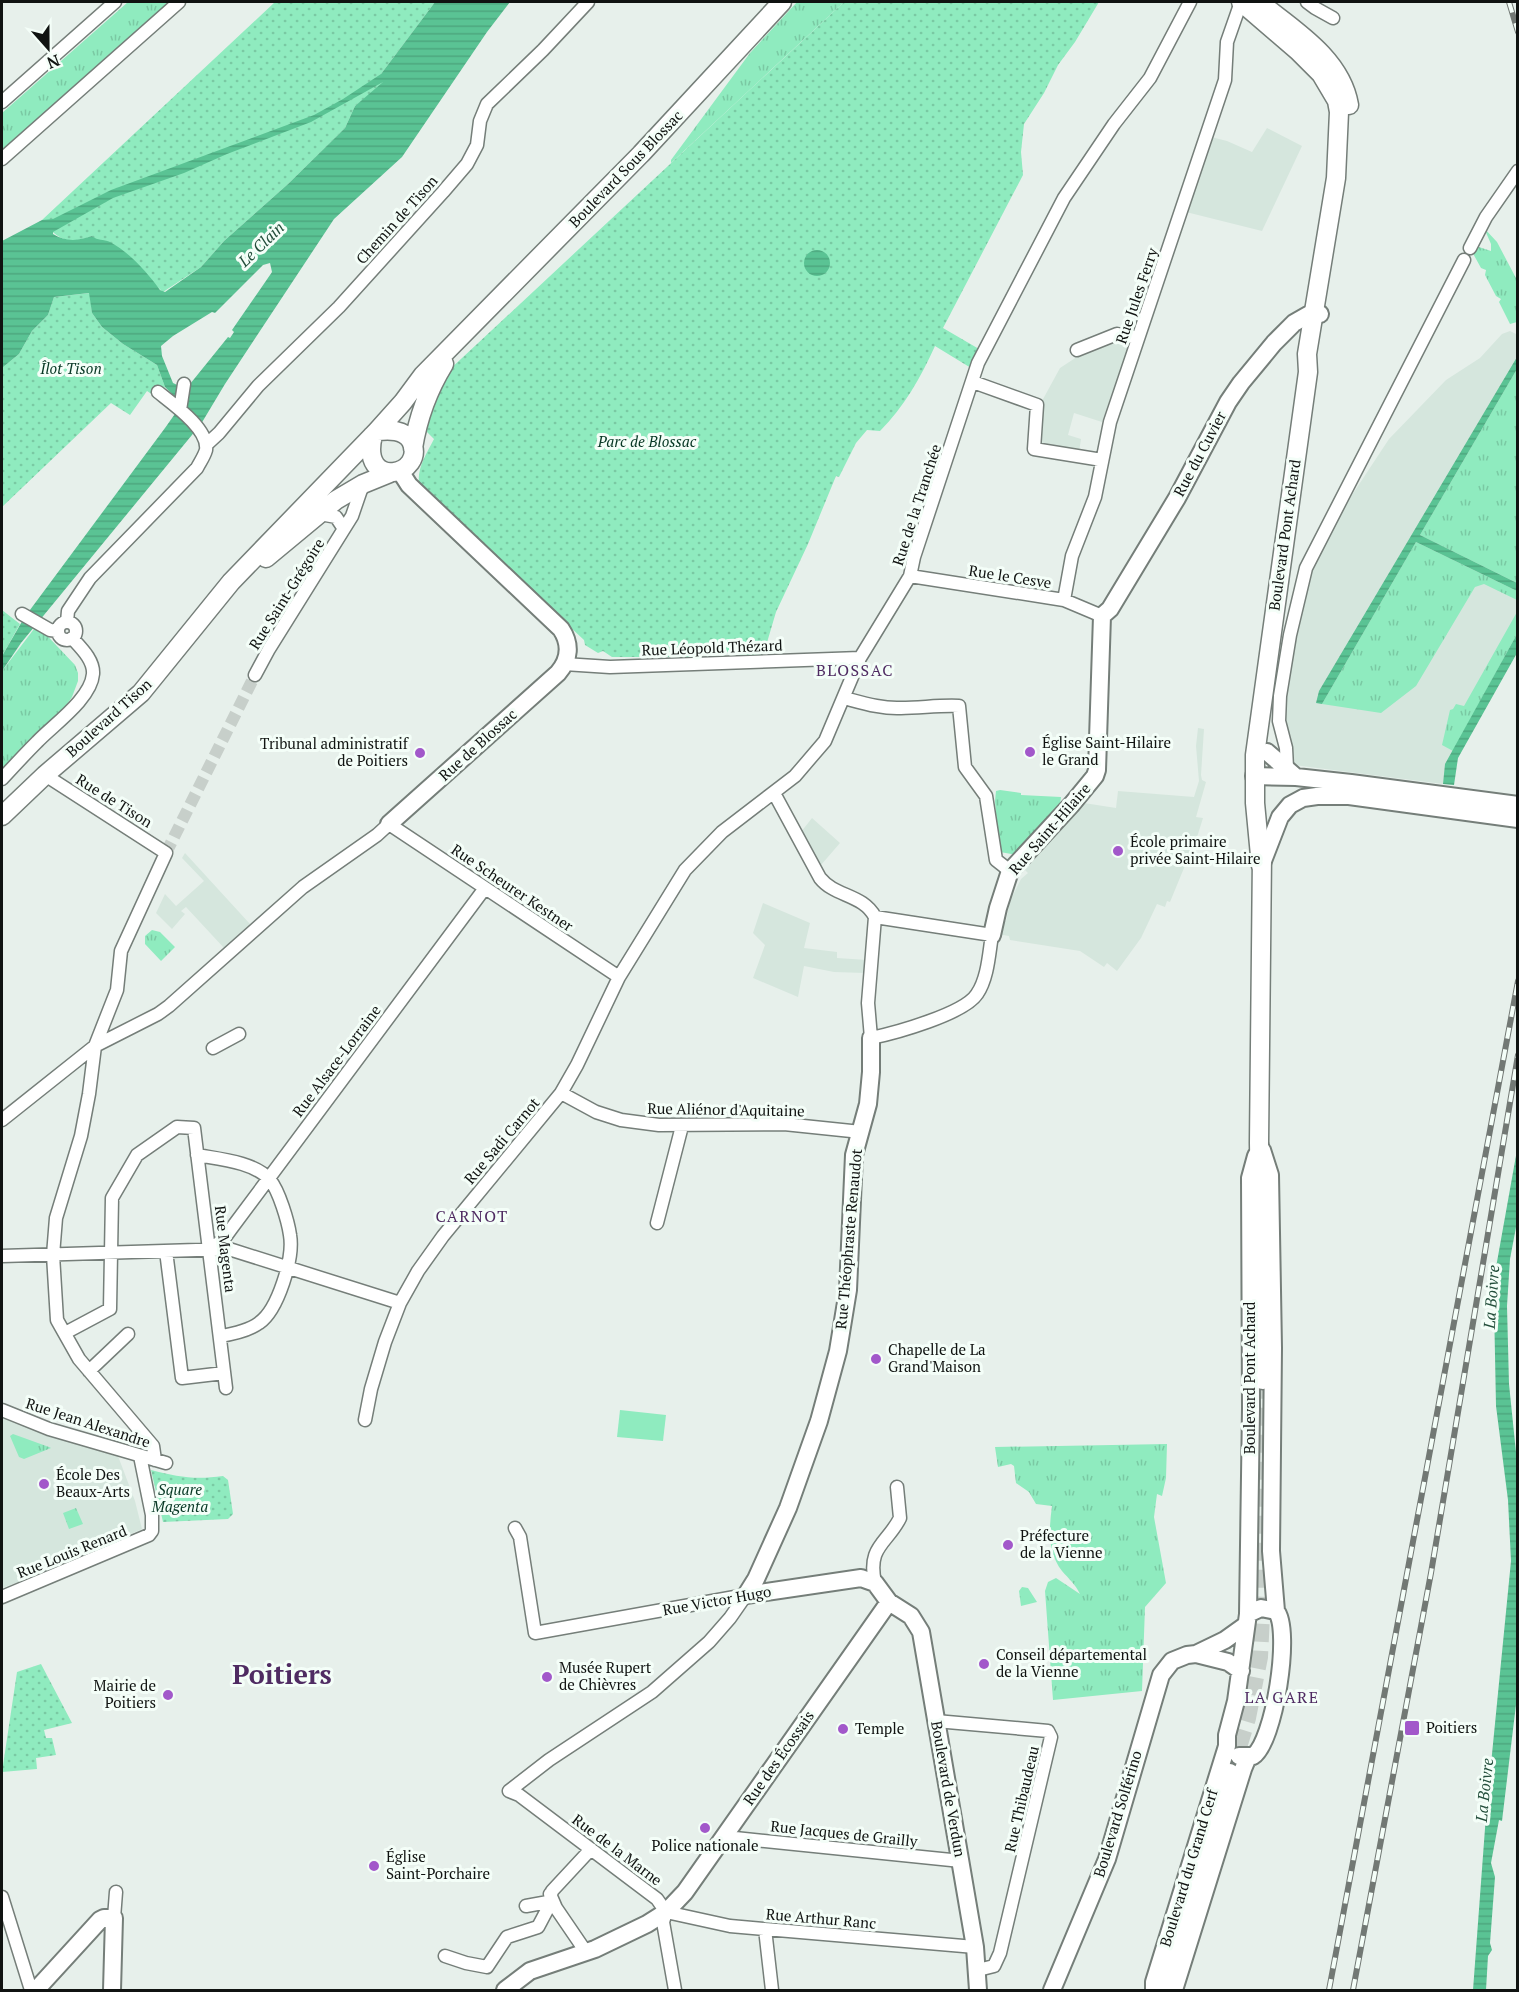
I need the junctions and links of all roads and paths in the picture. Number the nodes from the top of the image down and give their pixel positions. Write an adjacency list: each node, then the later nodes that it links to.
1 (115, 2): 10 (street)
2 (179, 2): 11 (street)
3 (588, 2): 25 (street, Chemin de Tison)
4 (782, 2): 17 (main road, Boulevard Sous Blossac)
5 (1190, 2): 20 (street, Rue de la Tranchée)
6 (1241, 2): 13 (main road, Boulevard Pont Achard); 18 (street, Rue Jules Ferry)
7 (1259, 2): 13 (main road, Boulevard Pont Achard)
8 (1307, 2): 9 (street)
9 (1333, 18)
10 (2, 102)
11 (2, 159)
12 (1518, 171): 14 (street)
13 (1336, 178): 16 (main road, Boulevard Pont Achard)
14 (1470, 248)
15 (1464, 260): 48 (street)
16 (1317, 314): 37 (street, Rue du Cuvier); 45 (main road, Boulevard Pont Achard)
17 (466, 333): 24 (main road, Boulevard Sous Blossac); 26 (main road, Boulevard Sous Blossac)
18 (1138, 338): 19 (street); 27 (street, Rue Jules Ferry)
19 (1077, 350)
20 (973, 382): 27 (street); 33 (street, Rue de la Tranchée)
21 (184, 387): 23 (street)
22 (158, 392): 23 (street)
23 (178, 408): 25 (street)
24 (375, 433): 26 (main road); 28 (main road); 35 (main road, Boulevard Tison)
25 (206, 445): 38 (street, Chemin de Tison)
26 (413, 448): 29 (main road, Boulevard Sous Blossac)
27 (1102, 460): 34 (street, Rue Jules Ferry)
28 (374, 463): 29 (main road); 30 (main road)
29 (395, 472): 30 (main road, Boulevard Tison); 42 (street)
30 (363, 484): 31 (main road, Boulevard Tison); 32 (street, Rue Saint-Grégoire)
31 (320, 513): 32 (street); 35 (main road, Boulevard Tison)
32 (344, 529): 43 (street, Rue Saint-Grégoire)
33 (910, 576): 34 (street, Rue le Cesve); 41 (street, Rue de la Tranchée)
34 (1064, 600): 37 (street, Rue le Cesve)
35 (214, 602): 47 (main road, Boulevard Tison)
36 (23, 615): 39 (street)
37 (1102, 616): 58 (street, Rue Saint-Hilaire)
38 (67, 622): 39 (street); 40 (street)
39 (58, 631): 40 (street)
40 (72, 639): 49 (street)
41 (860, 658): 42 (street, Rue Léopold Thézard); 44 (street, Rue de la Tranchée)
42 (564, 664): 56 (street, Rue de Blossac)
43 (255, 675)
44 (844, 698): 51 (street, Rue de la Tranchée); 58 (street)
45 (1262, 698): 46 (main road, Boulevard Pont Achard); 50 (main road, Boulevard Pont Achard)
46 (1267, 752): 48 (street); 50 (main road, Boulevard Pont Achard)
47 (45, 775): 54 (main road, Boulevard Tison); 65 (street, Rue de Tison)
48 (1289, 776): 50 (street); 52 (street); 53 (street); 55 (street)
49 (2, 779)
50 (1260, 780): 57 (main road, Boulevard Pont Achard)
51 (774, 793): 60 (street); 62 (street, Rue de la Tranchée)
52 (1349, 796): 53 (street); 55 (street)
53 (1514, 811)
54 (2, 816)
55 (1280, 817): 57 (street)
56 (389, 824): 59 (street, Rue Scheurer Kestner); 65 (street)
57 (1261, 866): 71 (main road, Boulevard Pont Achard)
58 (1010, 871): 61 (street, Rue Saint-Hilaire)
59 (485, 888): 62 (street, Rue Scheurer Kestner); 73 (street, Rue Alsace-Lorraine)
60 (875, 917): 61 (street); 64 (street, Rue Théophraste Renaudot)
61 (992, 935): 64 (street, Rue Saint-Hilaire)
62 (619, 977): 67 (street, Rue Sadi Carnot)
63 (239, 1034): 66 (street)
64 (871, 1038): 70 (street, Rue Théophraste Renaudot)
65 (95, 1046): 68 (street); 78 (street)
66 (213, 1048)
67 (561, 1093): 69 (street, Rue Aliénor d'Aquitaine); 81 (street, Rue Sadi Carnot)
68 (2, 1120)
69 (682, 1126): 70 (street, Rue Aliénor d'Aquitaine); 74 (street)
70 (861, 1132): 97 (street, Rue Théophraste Renaudot)
71 (1259, 1143): 87 (main road, Boulevard Pont Achard); 100 (street, Boulevard Pont Achard); 101 (street, Boulevard Pont Achard)
72 (197, 1155): 73 (street); 75 (street, Rue Magenta); 77 (street, Rue Magenta)
73 (269, 1178): 75 (street, Rue Alsace-Lorraine); 80 (street)
74 (657, 1223)
75 (210, 1249): 76 (street); 80 (street); 84 (street, Rue Magenta)
76 (166, 1251): 77 (street); 86 (street)
77 (111, 1253): 78 (street); 82 (street)
78 (53, 1255): 79 (street); 82 (street)
79 (2, 1256)
80 (288, 1268): 81 (street); 84 (street)
81 (400, 1303): 90 (street, Rue Sadi Carnot)
82 (65, 1333): 85 (street)
83 (128, 1334): 85 (street)
84 (220, 1336): 86 (street, Rue Magenta)
85 (89, 1371): 91 (street, Rue Jean Alexandre)
86 (224, 1373): 88 (street, Rue Magenta)
87 (1263, 1380)
88 (226, 1388)
89 (2, 1410): 91 (street, Rue Jean Alexandre)
90 (365, 1420)
91 (140, 1456): 98 (street, Rue Louis Renard)
92 (897, 1487): 94 (street)
93 (515, 1528): 97 (street, Rue Victor Hugo)
94 (873, 1565): 95 (street); 96 (street)
95 (851, 1578): 96 (street, Rue Victor Hugo); 97 (street, Rue Victor Hugo)
96 (875, 1583): 99 (street)
97 (746, 1595): 108 (street, Rue Théophraste Renaudot)
98 (2, 1597)
99 (889, 1602): 104 (street, Boulevard de Verdun); 109 (street, Rue des Écossais)
100 (1276, 1611): 101 (street); 106 (street, Boulevard Pont Achard)
101 (1247, 1620): 102 (street, Boulevard Solférino); 103 (street, Boulevard Pont Achard)
102 (1196, 1654): 103 (street); 130 (street, Boulevard Solférino)
103 (1240, 1671): 105 (street, Boulevard du Grand Cerf)
104 (936, 1721): 111 (street, Boulevard de Verdun); 122 (street, Rue Thibaudeau)
105 (1227, 1746): 106 (street); 131 (street, Boulevard du Grand Cerf)
106 (1248, 1757): 133 (street, Boulevard du Grand Cerf)
107 (1230, 1773): 132 (main road, Boulevard du Grand Cerf)
108 (509, 1791): 110 (street, Rue de la Marne)
109 (725, 1834): 111 (street, Rue Jacques de Grailly); 116 (street, Rue des Écossais)
110 (591, 1849): 114 (street); 116 (street, Rue de la Marne)
111 (961, 1861): 119 (street, Boulevard de Verdun)
112 (116, 1892): 117 (street)
113 (2, 1897): 123 (street)
114 (549, 1898): 115 (street); 120 (street); 121 (street)
115 (526, 1906)
116 (666, 1912): 118 (street, Rue Arthur Ranc); 120 (street, Rue des Écossais); 127 (street)
117 (114, 1918): 124 (street); 125 (street)
118 (765, 1929): 119 (street, Rue Arthur Ranc); 128 (street)
119 (975, 1947): 122 (street, Boulevard de Verdun)
120 (586, 1952): 126 (street, Rue des Écossais)
121 (445, 1956)
122 (978, 1970): 129 (street, Boulevard de Verdun)
123 (31, 1990)
124 (36, 1990)
125 (112, 1990)
126 (505, 1990)
127 (675, 1990)
128 (772, 1990)
129 (978, 1990)
130 (1052, 1990)
131 (1154, 1990)
132 (1164, 1990)
133 (1174, 1990)

